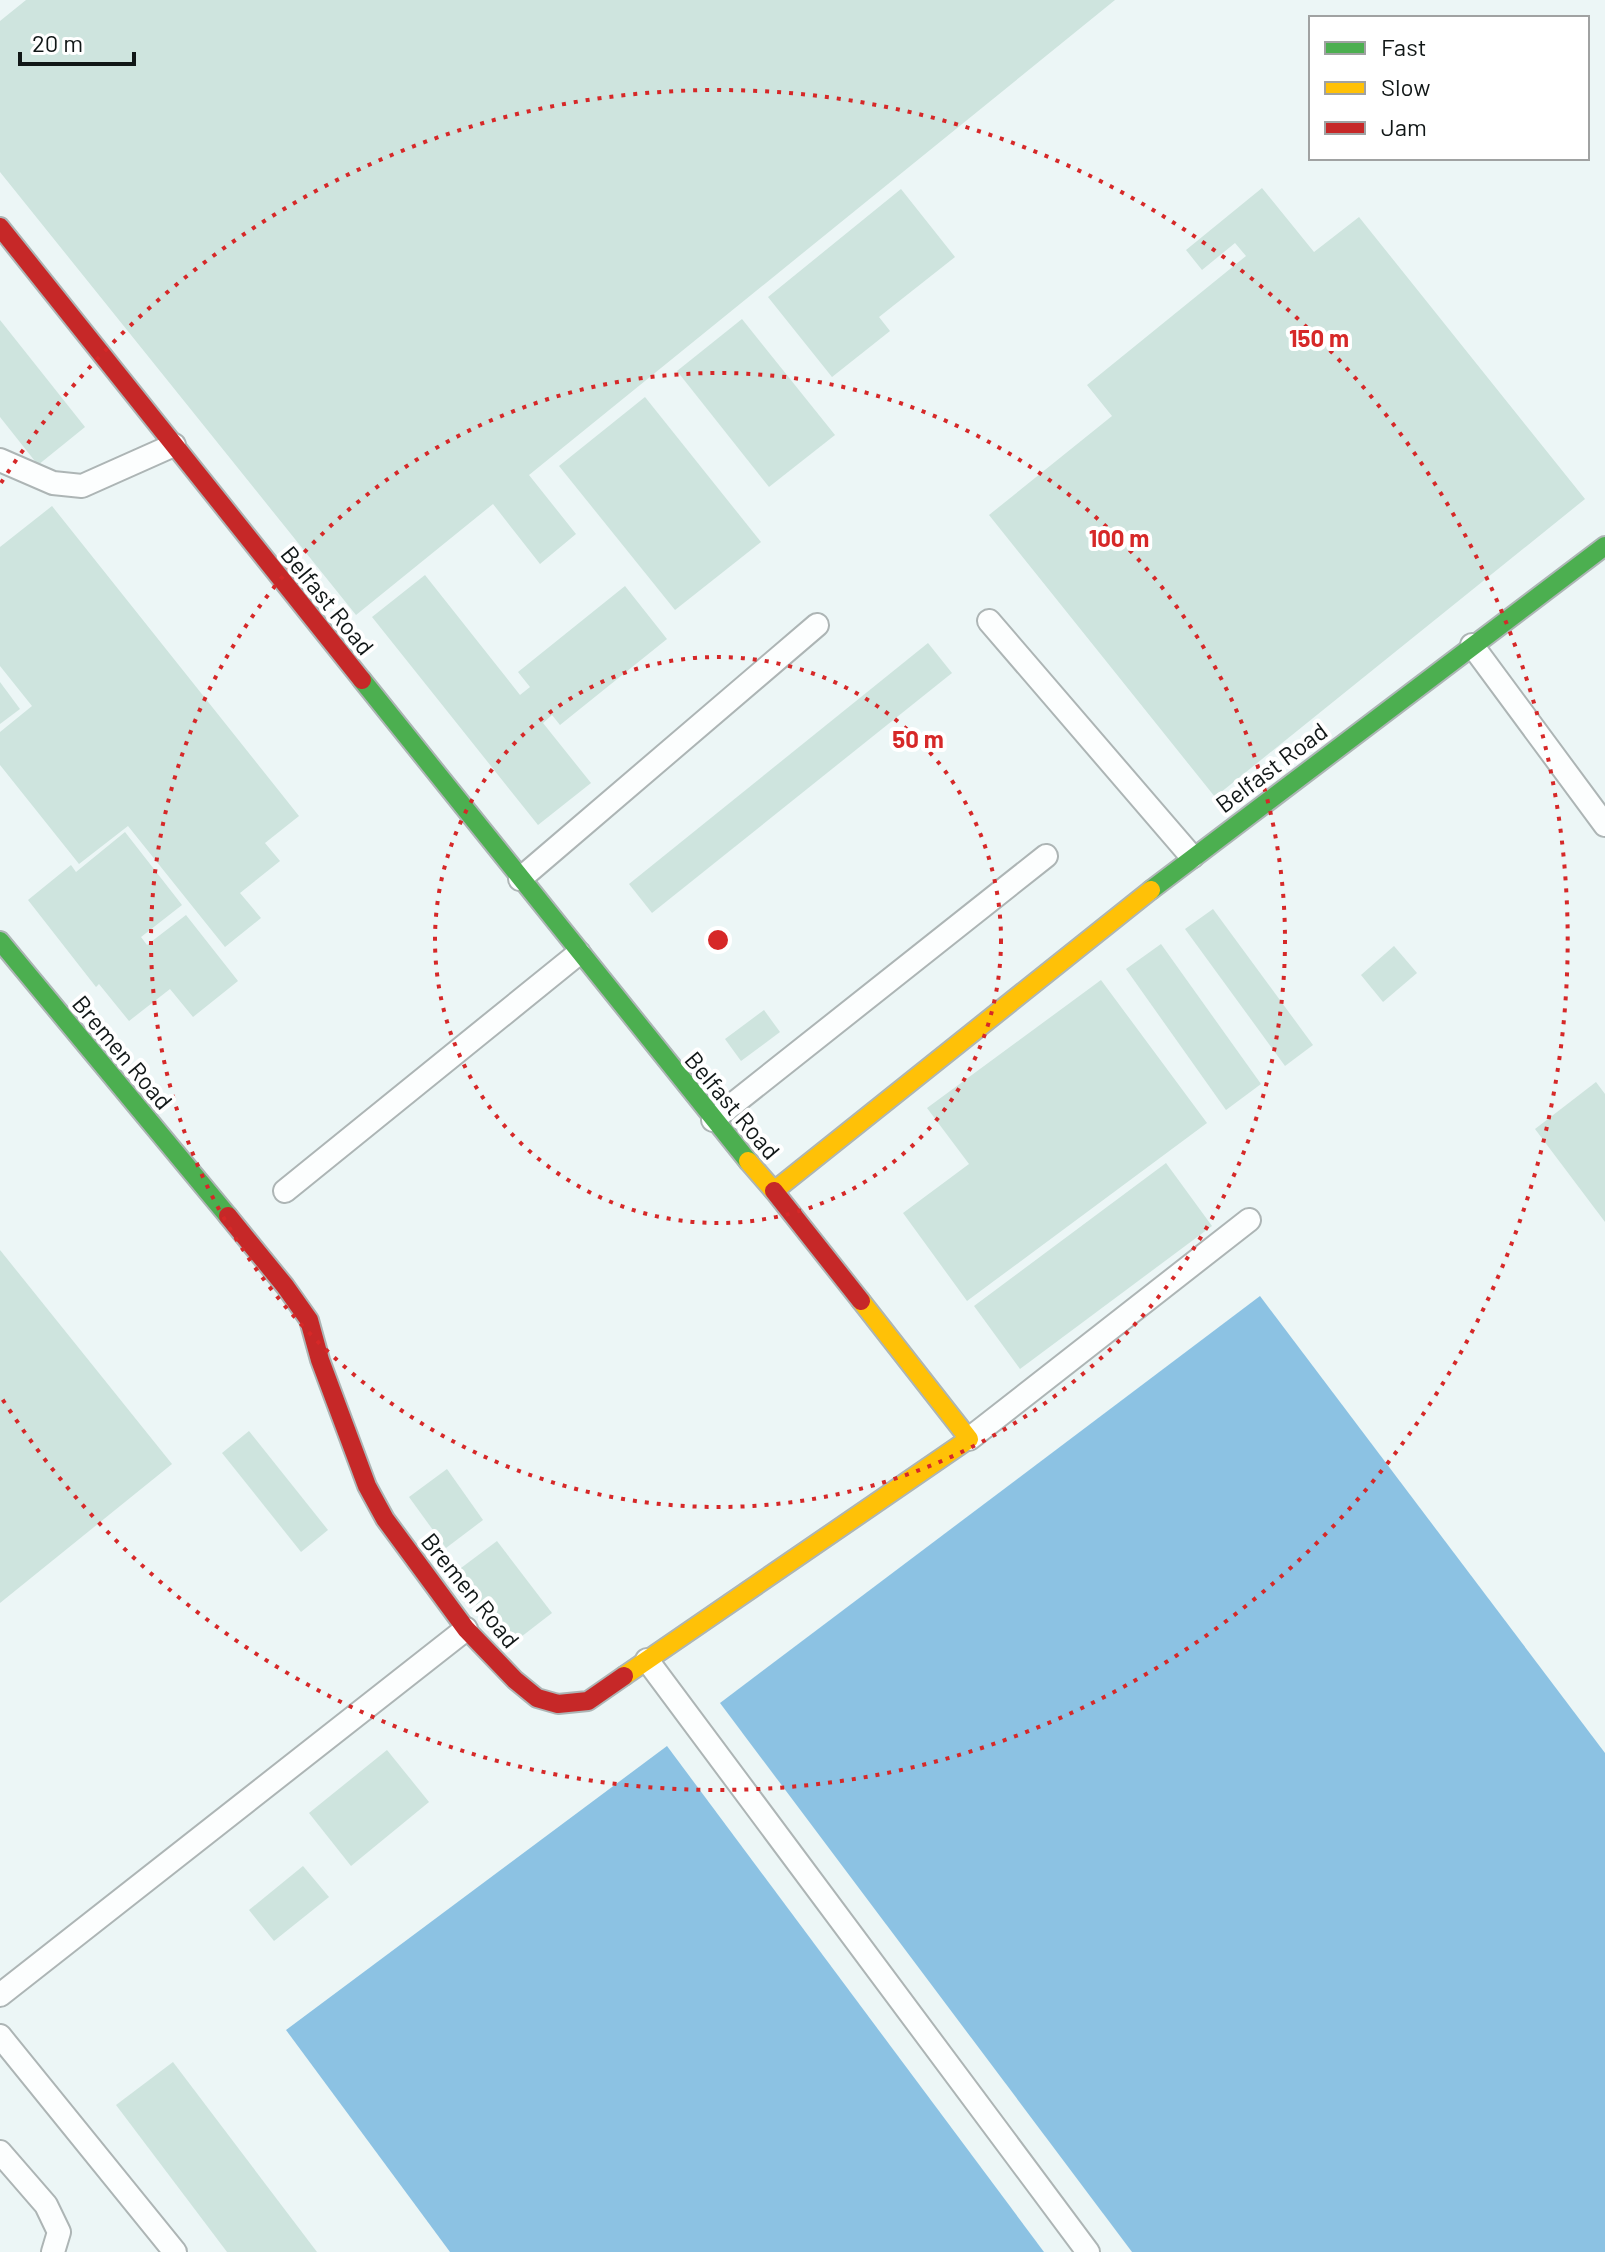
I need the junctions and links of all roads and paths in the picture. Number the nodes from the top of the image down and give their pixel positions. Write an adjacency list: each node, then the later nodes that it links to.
1 (0, 227): 2 (street, Belfast Road)
2 (174, 445): 3 (lane); 11 (street, Belfast Road)
3 (0, 460)
4 (1605, 546): 7 (street, Belfast Road)
5 (989, 621): 10 (lane)
6 (817, 625): 11 (lane)
7 (1472, 645): 8 (lane); 10 (street, Belfast Road)
8 (1605, 825)
9 (1046, 856): 14 (lane)
10 (1192, 857): 16 (street, Belfast Road)
11 (520, 879): 13 (street, Belfast Road)
12 (0, 941): 19 (street, Bremen Road)
13 (579, 953): 14 (street, Belfast Road); 15 (lane)
14 (713, 1120): 16 (street, Belfast Road)
15 (285, 1191)
16 (774, 1191): 18 (street)
17 (1249, 1220): 18 (lane)
18 (969, 1439): 20 (street, Bremen Road)
19 (466, 1629): 20 (street, Bremen Road); 21 (lane)
20 (647, 1660): 26 (lane)
21 (0, 1995)
22 (0, 2036): 25 (lane)
23 (0, 2152): 24 (lane)
24 (53, 2252)
25 (175, 2252)
26 (1088, 2252)

